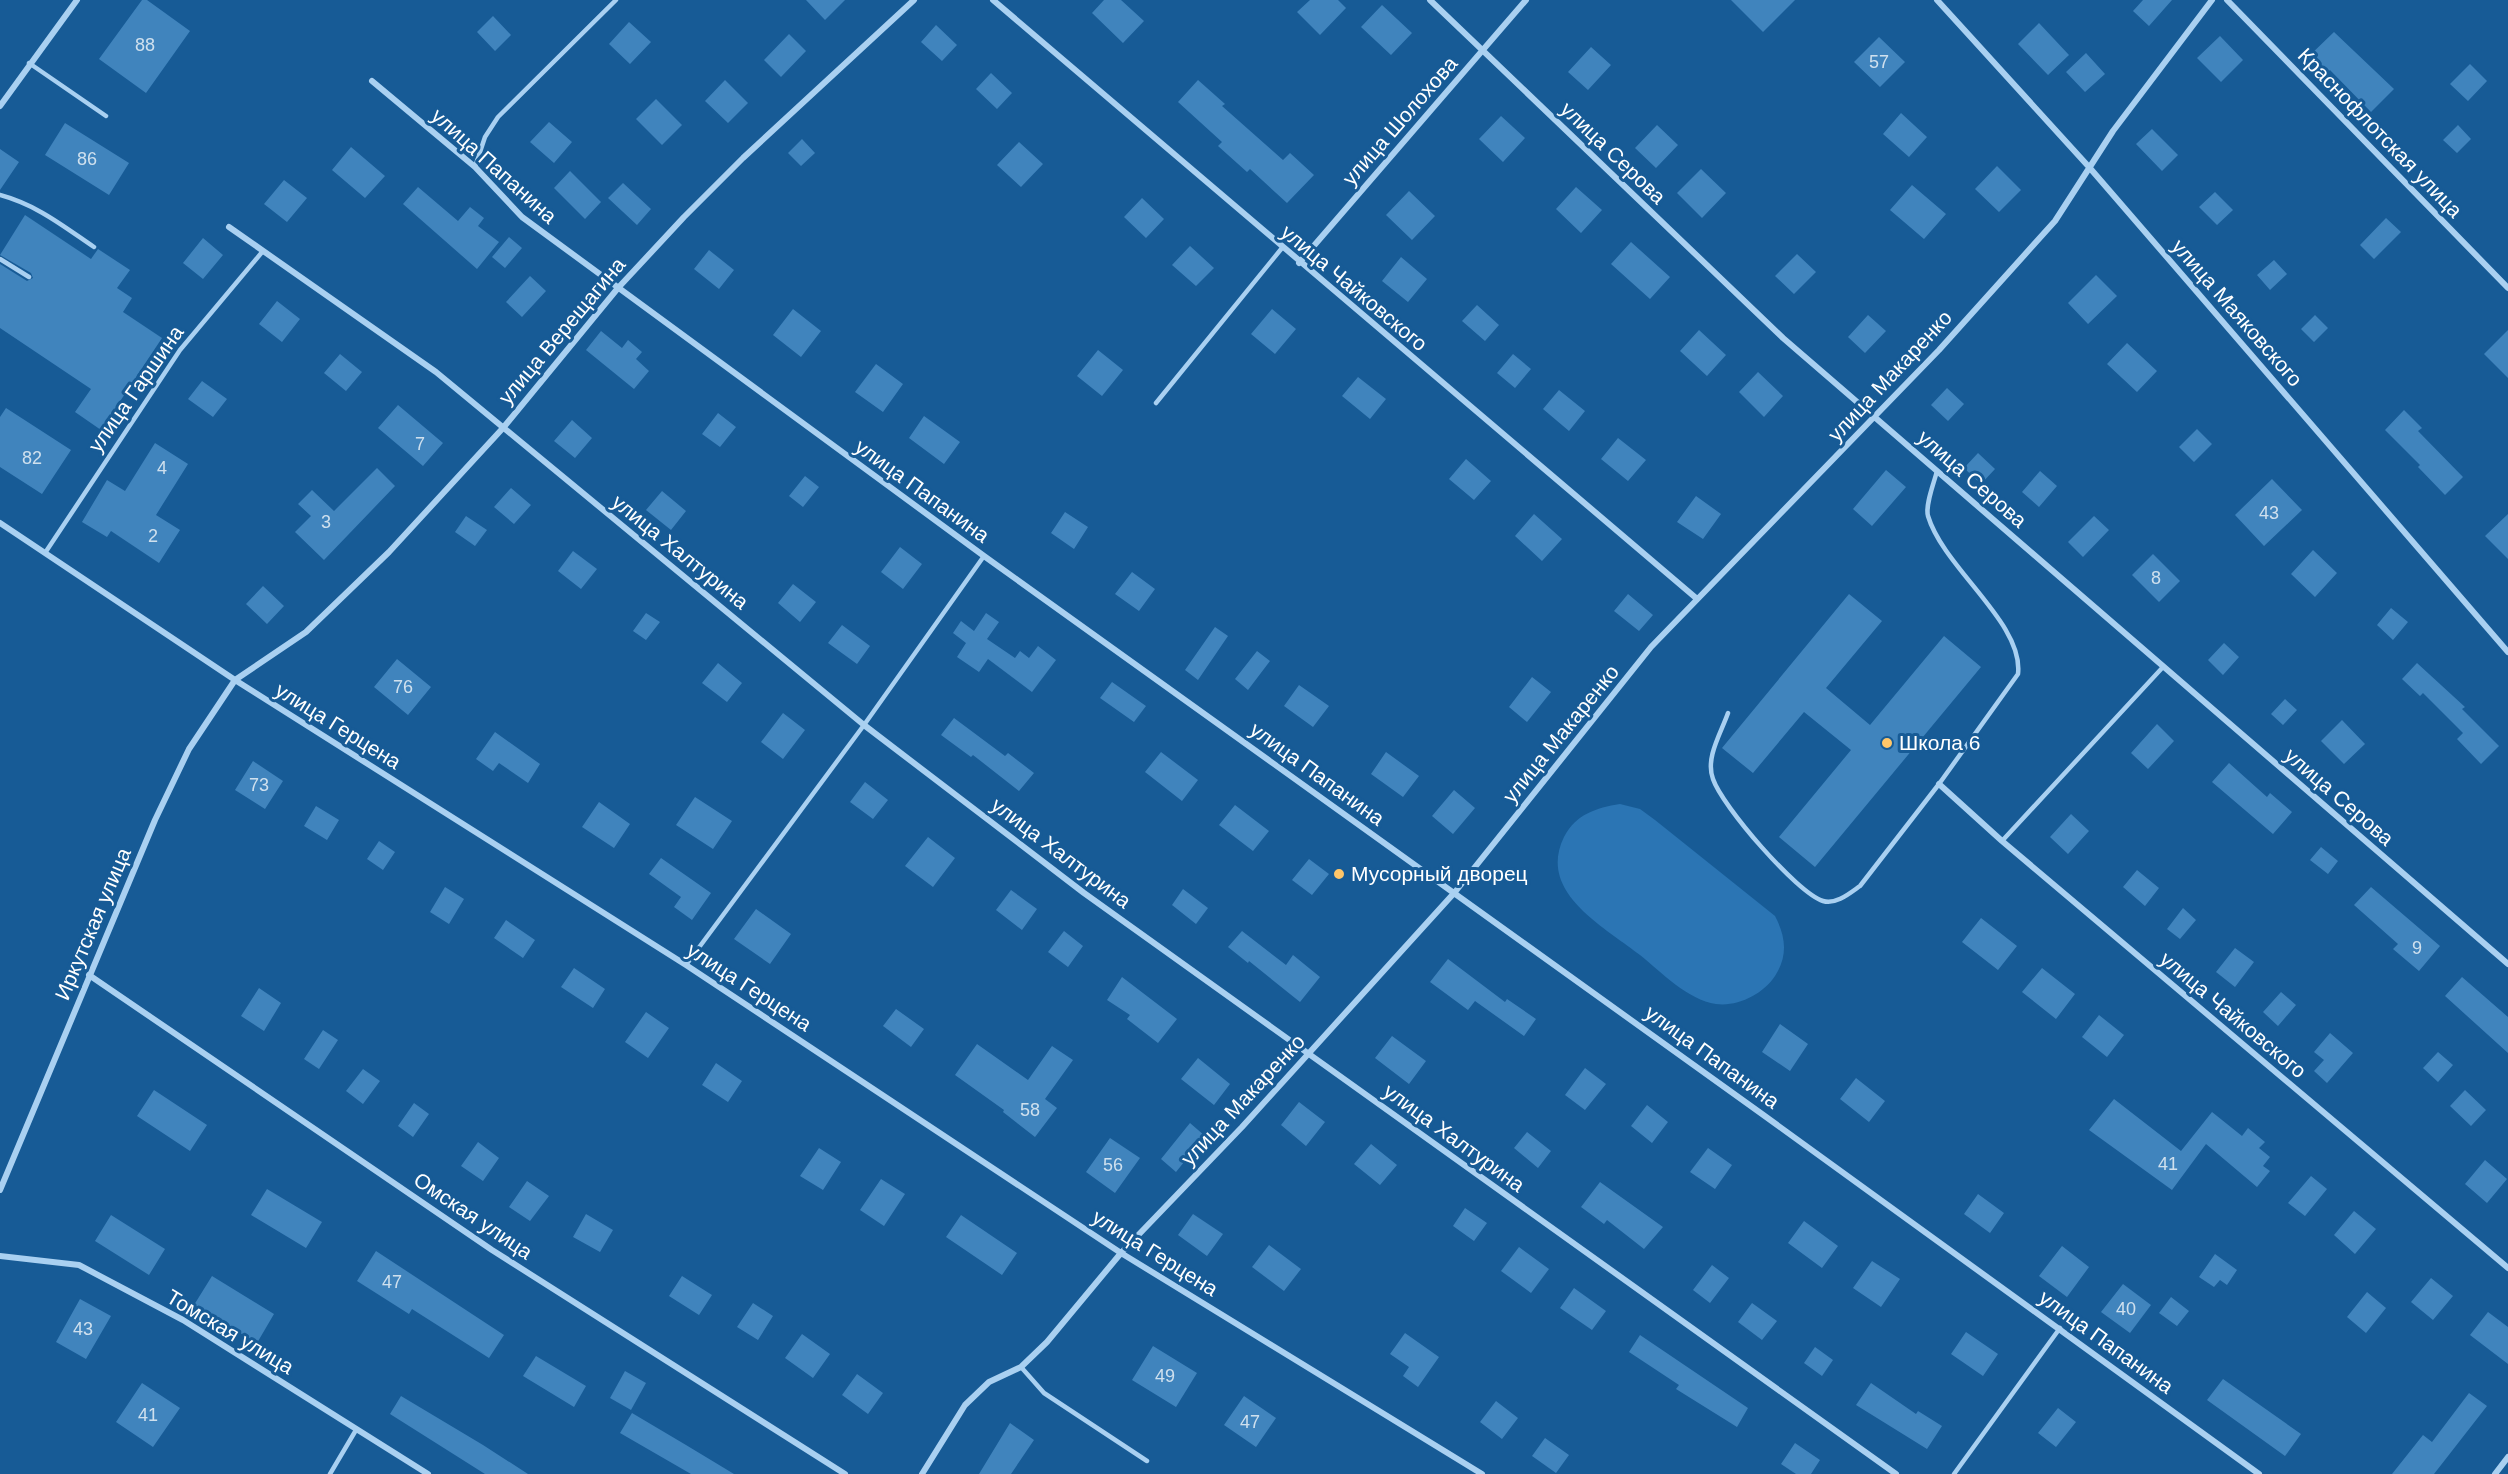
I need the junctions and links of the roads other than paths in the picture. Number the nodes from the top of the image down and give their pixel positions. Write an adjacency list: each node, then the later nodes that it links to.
1 (77, 0): 11 (street)
2 (616, 0): 15 (lane)
3 (914, 0): 25 (street, улица Верещагина)
4 (993, 0): 20 (street, улица Чайковского)
5 (1430, 0): 10 (street, улица Серова)
6 (1526, 0): 10 (street, улица Шолохова)
7 (1937, 0): 16 (street, улица Маяковского)
8 (2212, 0): 16 (street, улица Макаренко)
9 (2228, 0): 26 (street, Краснофлотская улица)
10 (1483, 51): 23 (street, улица Шолохова); 28 (street, улица Серова)
11 (29, 63): 13 (street); 14 (lane)
12 (372, 81): 15 (street, улица Папанина)
13 (0, 106)
14 (106, 116)
15 (475, 166): 25 (street, улица Папанина)
16 (2089, 167): 28 (street, улица Макаренко); 35 (street, улица Маяковского)
17 (0, 195): 19 (lane)
18 (229, 227): 21 (street, улица Халтурина)
19 (94, 247)
20 (1282, 248): 23 (street, улица Чайковского); 27 (lane)
21 (263, 251): 29 (street, улица Халтурина); 32 (lane, улица Гаршина)
22 (0, 260): 24 (lane)
23 (1299, 263): 34 (street, улица Чайковского)
24 (28, 277)
25 (618, 288): 29 (street, улица Верещагина); 33 (street, улица Папанина)
26 (2508, 288)
27 (1155, 403)
28 (1875, 417): 30 (street, улица Серова); 34 (street, улица Макаренко)
29 (503, 428): 37 (street, улица Верещагина); 39 (street, улица Халтурина)
30 (1937, 471): 36 (street, улица Серова); 40 (lane)
31 (0, 523): 32 (street, улица Герцена)
32 (45, 553): 37 (street, улица Герцена)
33 (984, 556): 39 (lane); 42 (street, улица Папанина)
34 (1696, 598): 42 (street, улица Макаренко)
35 (2508, 652)
36 (2163, 667): 41 (lane); 43 (street, улица Серова)
37 (235, 680): 44 (street, улица Герцена); 45 (street, Иркутская улица)
38 (1728, 713): 40 (lane)
39 (864, 725): 44 (lane); 46 (street, улица Халтурина)
40 (1939, 784): 41 (street, улица Чайковского)
41 (2002, 841): 50 (street, улица Чайковского)
42 (1455, 892): 46 (street, улица Макаренко); 51 (street, улица Папанина)
43 (2508, 964)
44 (686, 965): 48 (street, улица Герцена)
45 (89, 975): 47 (street, Иркутская улица); 58 (street, Омская улица)
46 (1308, 1054): 48 (street, улица Макаренко); 61 (street, улица Халтурина)
47 (0, 1190)
48 (1121, 1253): 52 (street, улица Макаренко); 60 (street, улица Герцена)
49 (0, 1256): 53 (street, Томская улица)
50 (2508, 1268)
51 (2060, 1328): 62 (lane); 63 (street, улица Папанина)
52 (1022, 1367): 55 (lane); 59 (street, улица Макаренко)
53 (356, 1430): 56 (lane); 57 (street, Томская улица)
54 (2508, 1457): 64 (street)
55 (1147, 1461)
56 (330, 1474)
57 (428, 1474)
58 (845, 1474)
59 (922, 1474)
60 (1482, 1474)
61 (1896, 1474)
62 (1954, 1474)
63 (2259, 1474)
64 (2495, 1474)

